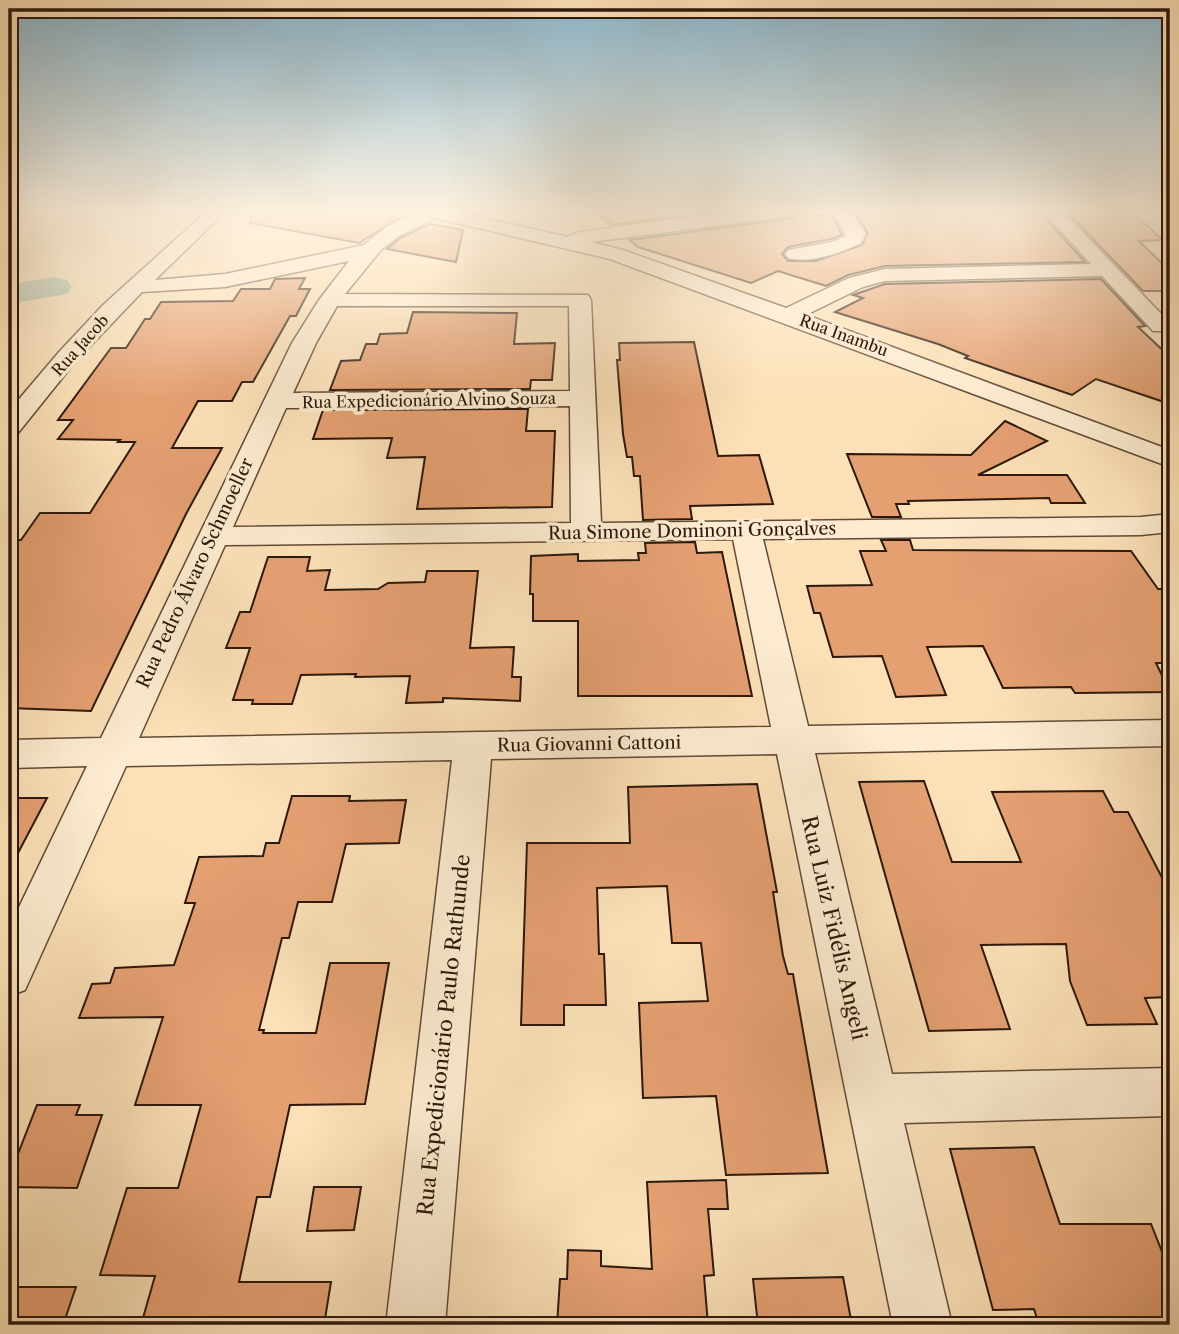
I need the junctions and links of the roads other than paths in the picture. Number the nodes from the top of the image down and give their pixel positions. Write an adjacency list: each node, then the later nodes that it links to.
1 (150, 273): 7 (street, Rua Jacob)
2 (265, 273): 7 (street)
3 (351, 273): 8 (street, Rua Pedro Álvaro Schmoeller)
4 (670, 273): 9 (street, Rua Inambu)
5 (983, 273): 9 (street)
6 (1111, 273): 10 (street)
7 (136, 286): 13 (street, Rua Jacob)
8 (330, 300): 11 (street); 12 (street, Rua Pedro Álvaro Schmoeller)
9 (789, 316): 14 (street, Rua Inambu)
10 (1161, 326)
11 (583, 398): 12 (street, Rua Expedicionário Alvino Souza); 17 (street)
12 (275, 401): 18 (street, Rua Pedro Álvaro Schmoeller)
13 (9, 427)
14 (1170, 459)
15 (1170, 523): 16 (street, Rua Simone Dominoni Gonçalves)
16 (746, 530): 17 (street, Rua Simone Dominoni Gonçalves); 20 (street, Rua Luiz Fidélis Angeli)
17 (586, 532): 18 (street, Rua Simone Dominoni Gonçalves)
18 (213, 536): 22 (street, Rua Pedro Álvaro Schmoeller)
19 (1170, 733): 20 (street, Rua Giovanni Cattoni)
20 (793, 740): 21 (street, Rua Giovanni Cattoni); 26 (street, Rua Luiz Fidélis Angeli)
21 (473, 746): 22 (street, Rua Giovanni Cattoni); 27 (street, Rua Expedicionário Paulo Rathunde)
22 (112, 752): 23 (street, Rua Giovanni Cattoni); 24 (street, Rua Pedro Álvaro Schmoeller)
23 (9, 754)
24 (9, 976)
25 (1170, 1092): 26 (street)
26 (873, 1099): 28 (street, Rua Luiz Fidélis Angeli)
27 (416, 1325)
28 (923, 1325)

